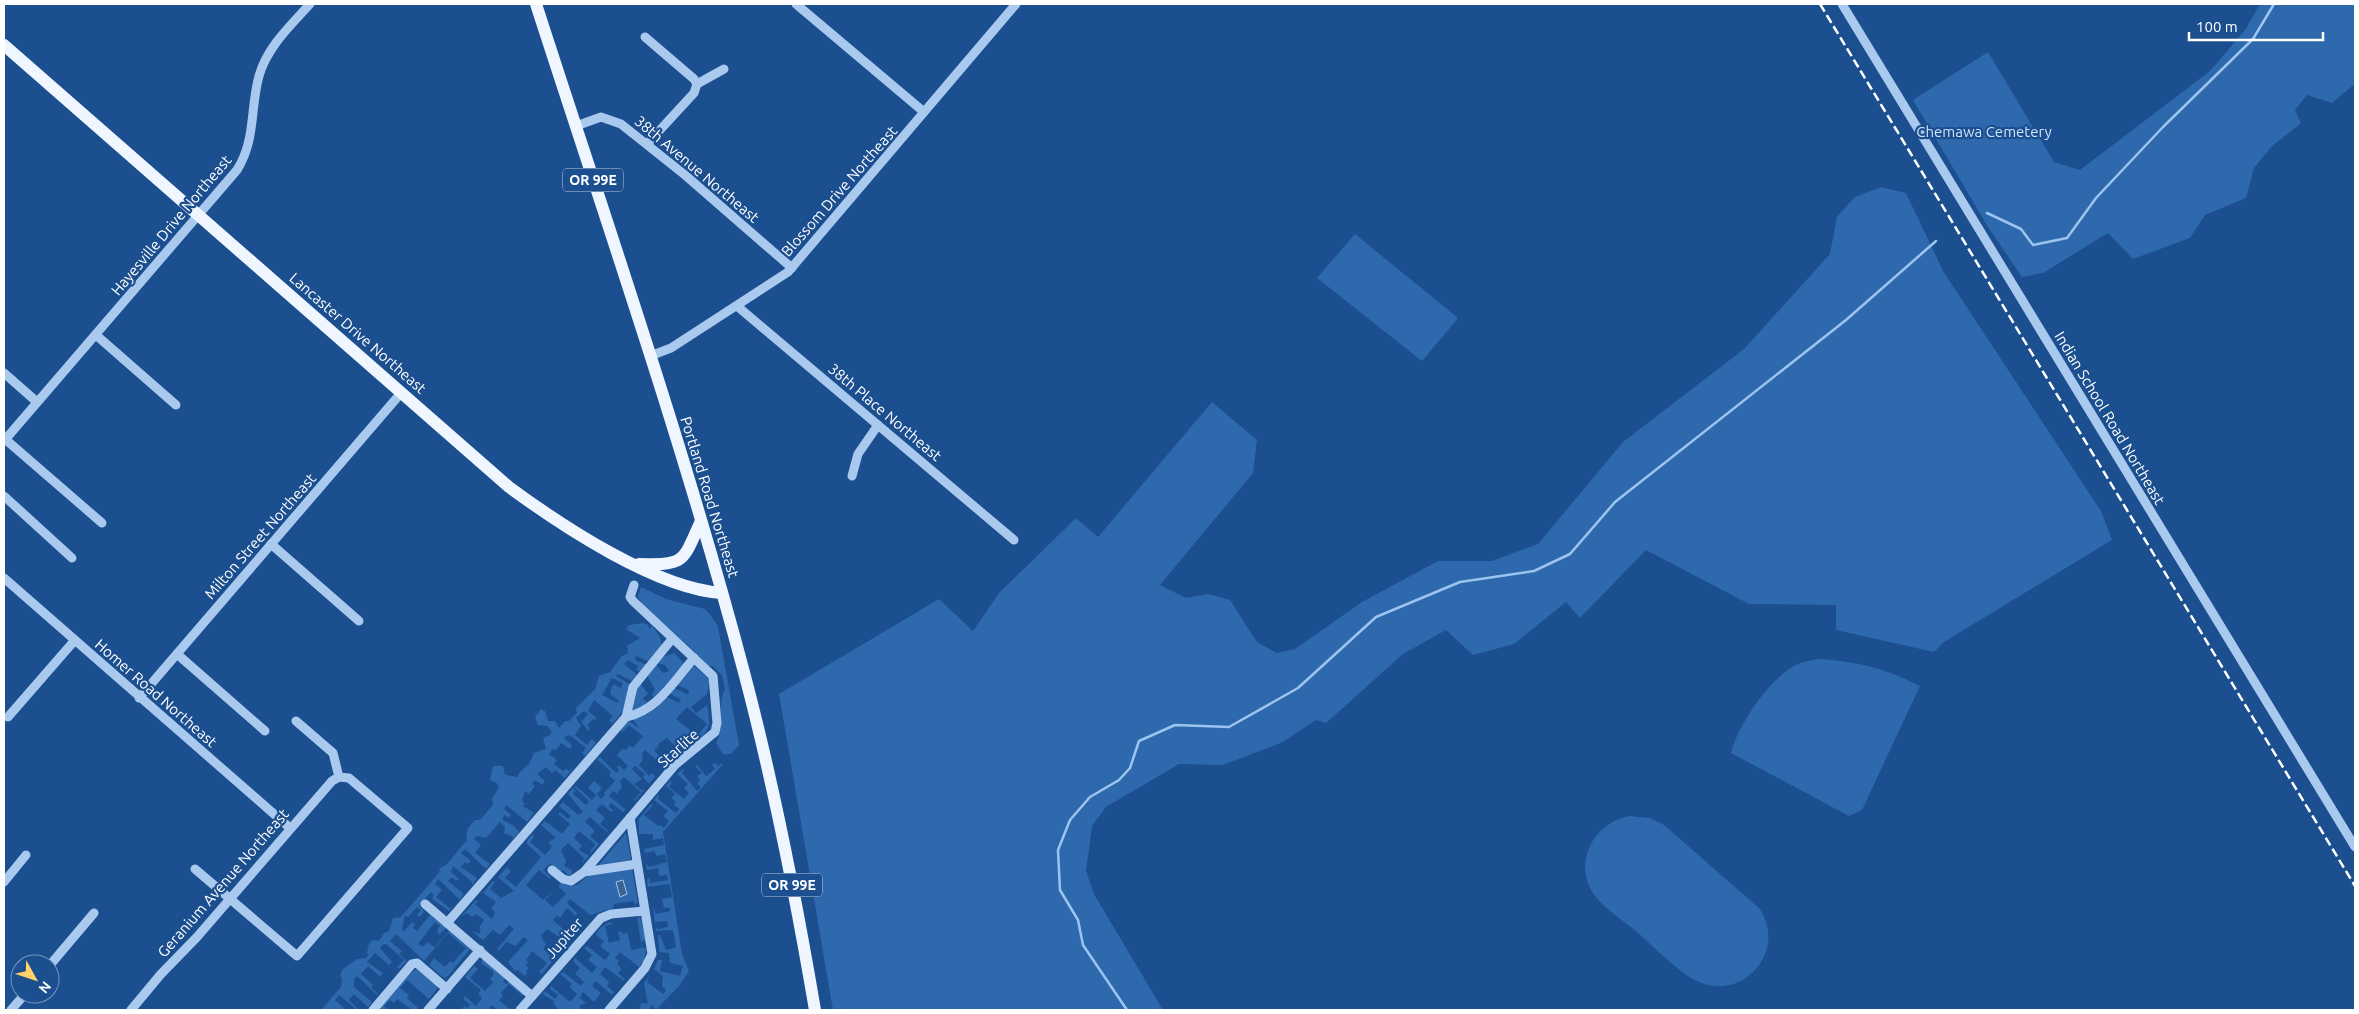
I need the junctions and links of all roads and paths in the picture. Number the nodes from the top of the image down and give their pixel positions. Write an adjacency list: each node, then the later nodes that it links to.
1 (310, 4): 13 (street, Hayesville Drive Northeast)
2 (536, 4): 11 (main road, Portland Road Northeast / OR 99E)
3 (796, 4): 10 (street)
4 (1016, 4): 10 (street, Blossom Drive Northeast)
5 (1842, 4): 48 (street, Indian School Road Northeast)
6 (645, 37): 9 (street)
7 (4, 45): 13 (main road, Lancaster Drive Northeast)
8 (724, 69): 9 (street)
9 (696, 84): 12 (street)
10 (924, 112): 14 (street, Blossom Drive Northeast)
11 (576, 126): 12 (street, 38th Avenue Northeast); 17 (main road, Portland Road Northeast / OR 99E)
12 (647, 144): 14 (street, 38th Avenue Northeast)
13 (200, 215): 16 (street, Hayesville Drive Northeast); 19 (main road, Lancaster Drive Northeast)
14 (792, 268): 15 (street, Blossom Drive Northeast)
15 (737, 306): 17 (street, Blossom Drive Northeast); 22 (street, 38th Place Northeast)
16 (96, 335): 20 (street, Hayesville Drive Northeast); 21 (street)
17 (650, 356): 26 (main road, Portland Road Northeast / OR 99E)
18 (4, 373): 20 (street)
19 (401, 393): 29 (street, Milton Street Northeast); 31 (main road, Lancaster Drive Northeast)
20 (37, 402): 23 (street, Hayesville Drive Northeast)
21 (176, 405)
22 (878, 424): 24 (street); 28 (street, 38th Place Northeast)
23 (4, 440): 27 (street)
24 (852, 476)
25 (4, 496): 30 (street)
26 (701, 521): 31 (main road); 34 (main road, Portland Road Northeast / OR 99E)
27 (102, 523)
28 (1014, 540)
29 (272, 544): 35 (street); 38 (street, Milton Street Northeast)
30 (72, 558)
31 (634, 564): 34 (main road, Lancaster Drive Northeast)
32 (4, 578): 37 (street, Homer Road Northeast)
33 (634, 585): 36 (street, Starlite)
34 (722, 593): 69 (main road, Portland Road Northeast / OR 99E)
35 (359, 621)
36 (672, 639): 39 (street, Starlite); 42 (street)
37 (75, 640): 40 (street, Homer Road Northeast); 41 (street)
38 (177, 654): 40 (street, Milton Street Northeast); 44 (street)
39 (694, 658): 42 (street); 46 (street, Starlite)
40 (139, 698): 47 (street, Homer Road Northeast)
41 (8, 717)
42 (626, 717): 59 (street)
43 (296, 721): 45 (street)
44 (265, 731)
45 (339, 776): 47 (street, Geranium Avenue Northeast); 55 (street)
46 (630, 818): 50 (street); 53 (street, Starlite)
47 (290, 828): 55 (street, Geranium Avenue Northeast)
48 (2355, 847)
49 (26, 855): 54 (street)
50 (637, 864): 53 (street); 57 (street)
51 (195, 869): 55 (street)
52 (552, 870): 53 (street)
53 (584, 872)
54 (4, 882)
55 (230, 898): 64 (street, Geranium Avenue Northeast)
56 (425, 904): 59 (street)
57 (644, 911): 63 (street, Jupiter); 68 (street)
58 (94, 913): 61 (street)
59 (447, 923): 60 (street)
60 (480, 950): 62 (street); 63 (street)
61 (59, 954)
62 (447, 989): 65 (street); 66 (street)
63 (532, 996): 67 (street, Jupiter)
64 (131, 1010)
65 (373, 1010)
66 (428, 1010)
67 (520, 1010)
68 (609, 1010)
69 (815, 1010)

